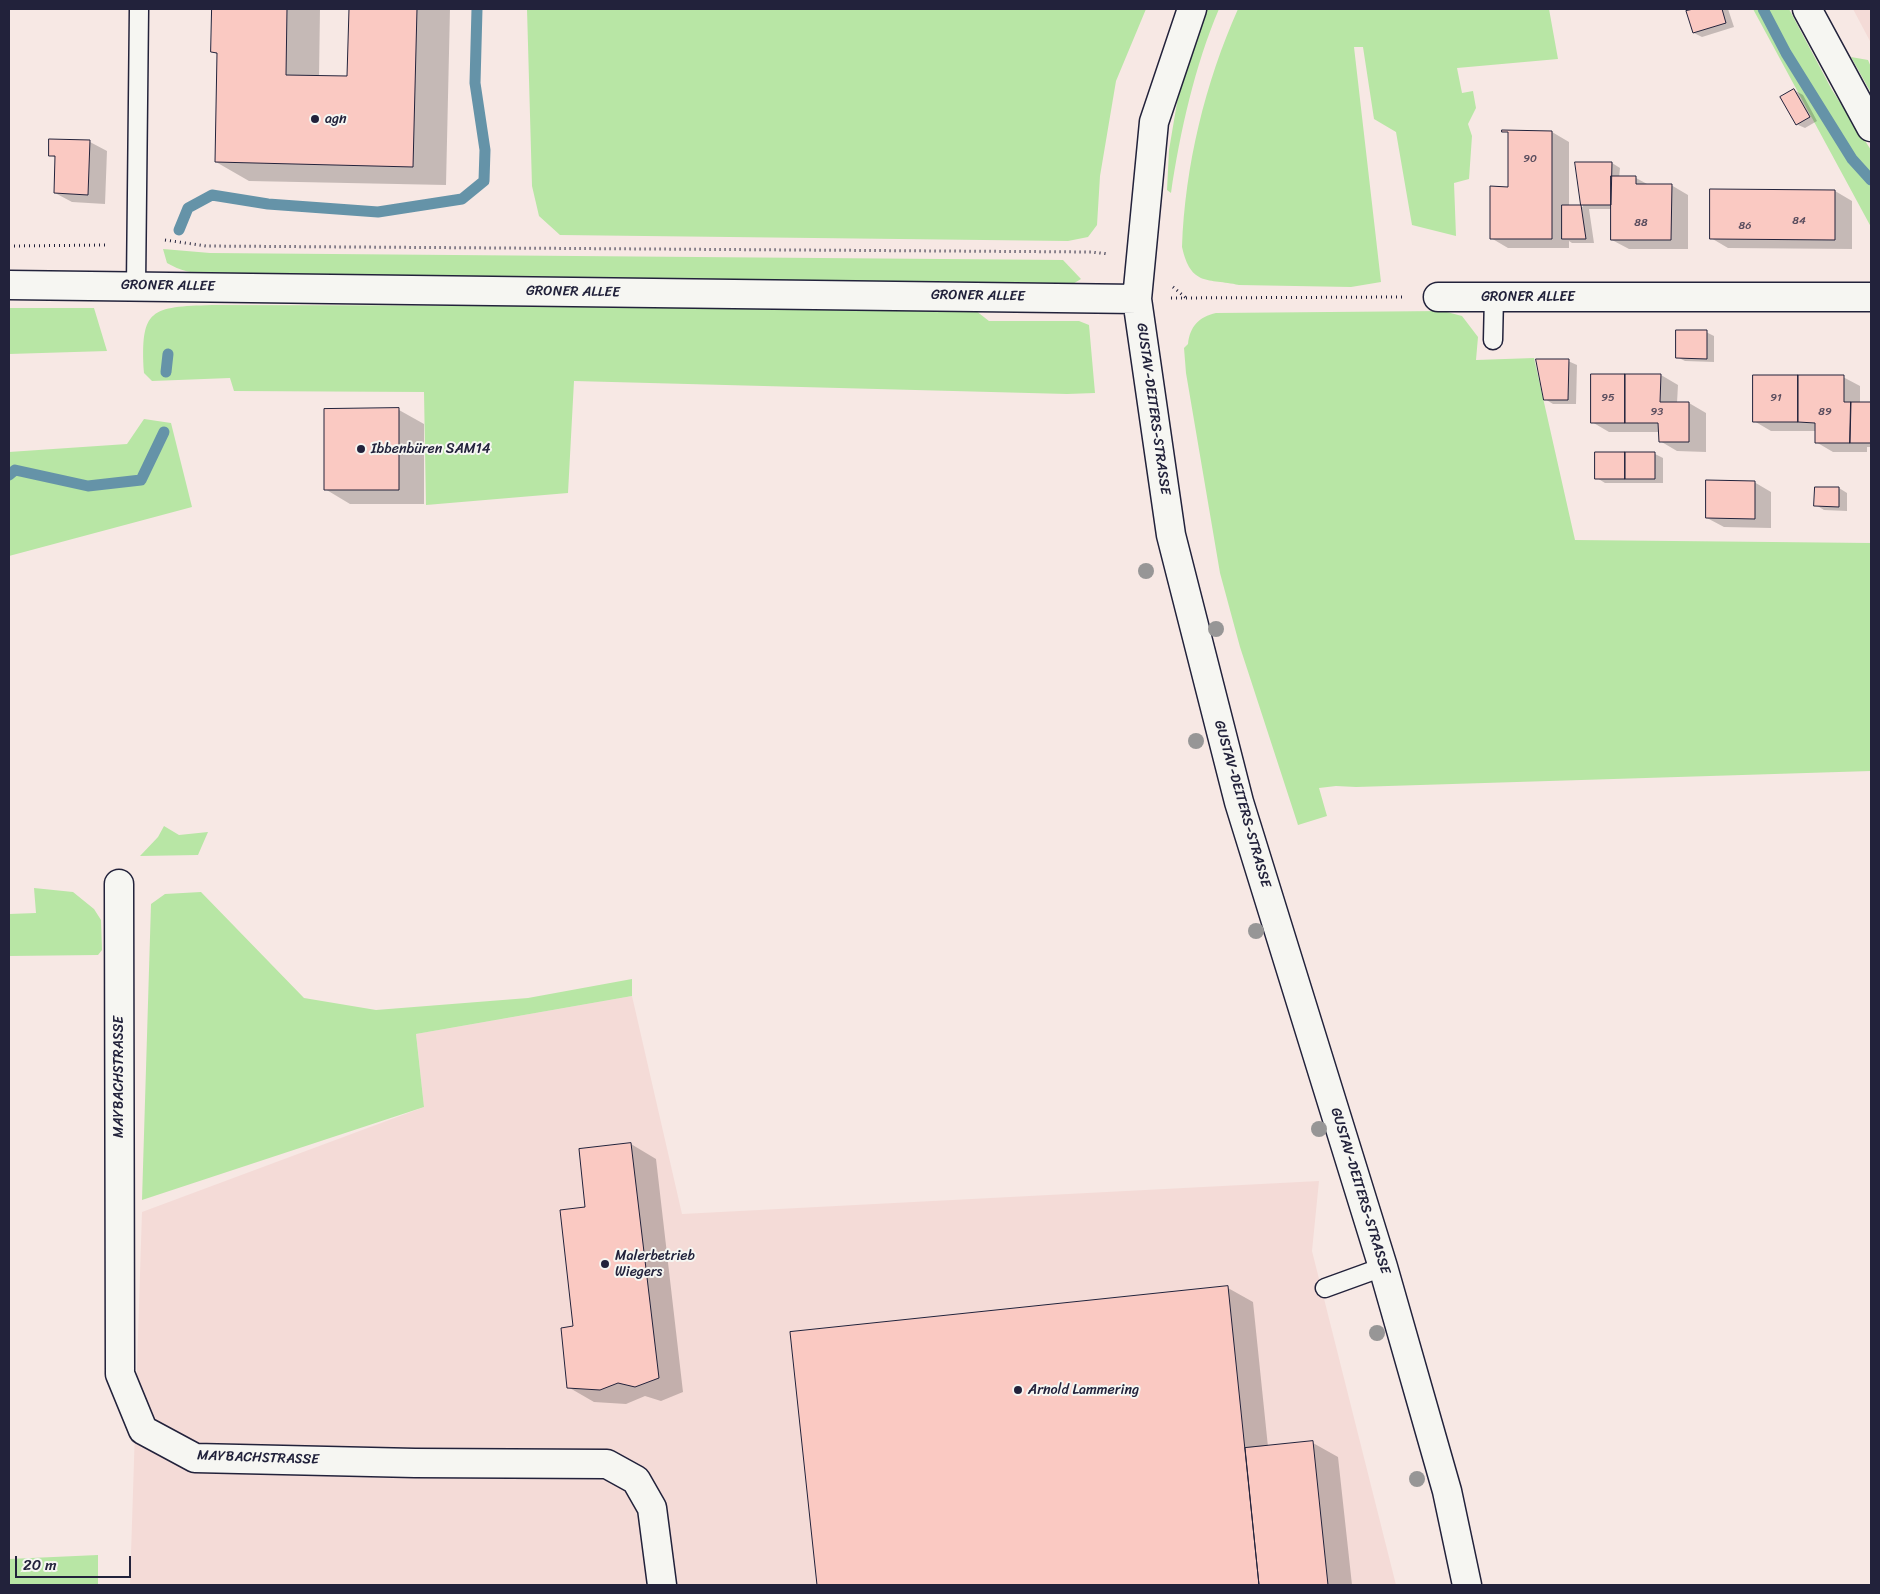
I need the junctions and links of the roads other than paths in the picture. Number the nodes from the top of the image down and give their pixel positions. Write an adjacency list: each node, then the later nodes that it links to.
1 (139, 9): 6 (lane)
2 (1192, 9): 10 (street, GUSTAV-DEITERS-STRASSE)
3 (1807, 9): 4 (street)
4 (1871, 127)
5 (9, 284): 6 (street, GRONER ALLEE)
6 (136, 285): 10 (street, GRONER ALLEE)
7 (1438, 296): 8 (street, GRONER ALLEE)
8 (1494, 296): 9 (street, GRONER ALLEE); 11 (lane)
9 (1871, 297)
10 (1137, 299): 13 (street, GUSTAV-DEITERS-STRASSE)
11 (1493, 340)
12 (119, 884): 15 (street, MAYBACHSTRASSE)
13 (1383, 1268): 14 (lane); 16 (street, GUSTAV-DEITERS-STRASSE)
14 (1324, 1288)
15 (662, 1585)
16 (1468, 1585)

